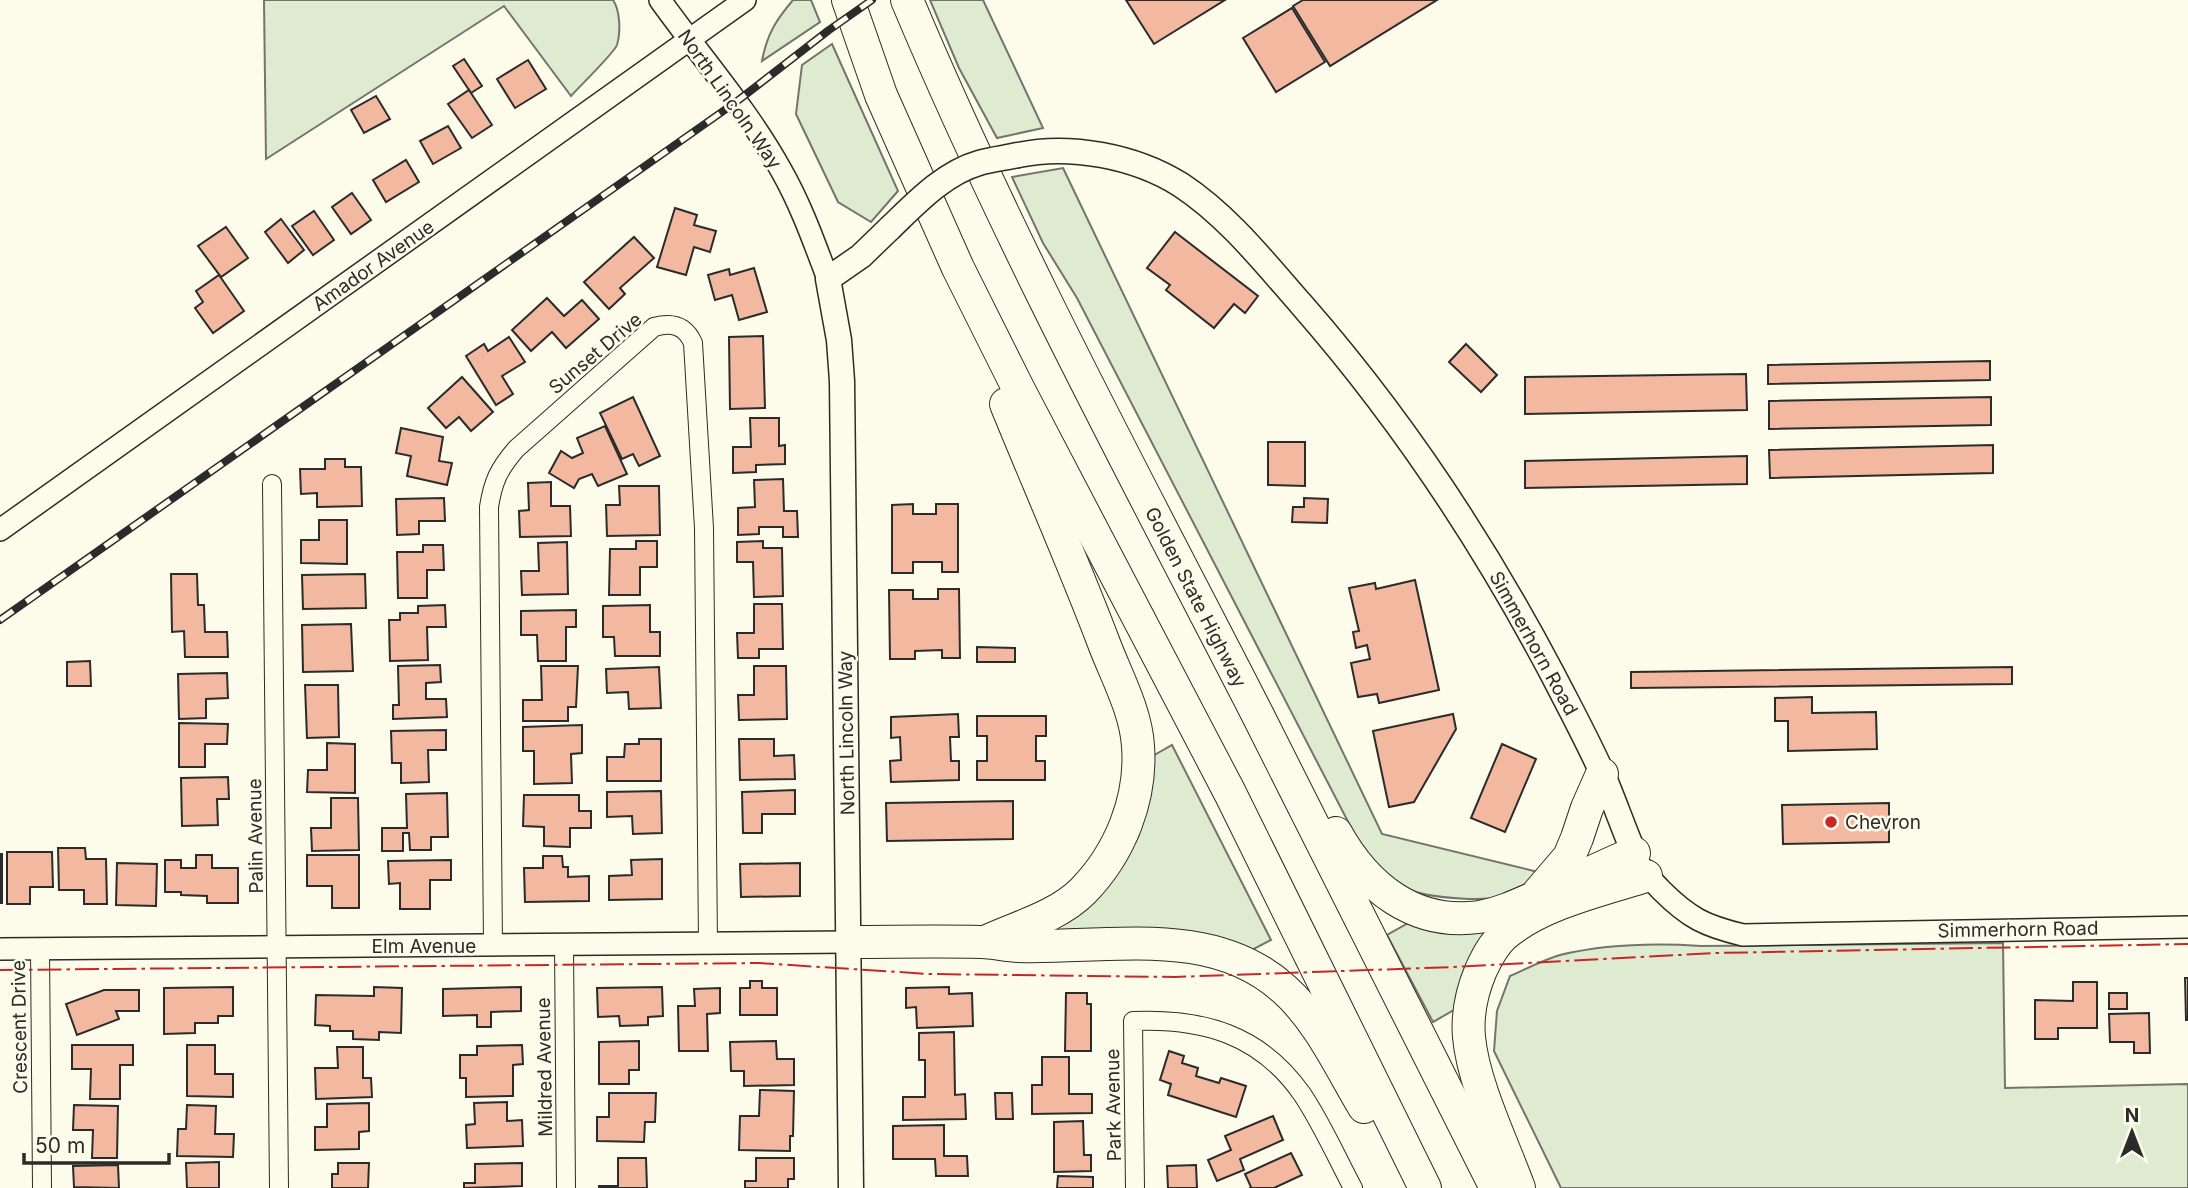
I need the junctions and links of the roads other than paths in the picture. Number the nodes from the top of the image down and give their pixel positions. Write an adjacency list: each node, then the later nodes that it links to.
1 (660, 0): 5 (street, North Lincoln Way)
2 (745, 0): 5 (street, Amador Avenue)
3 (848, 0): 6 (highway)
4 (907, 0): 10 (highway, Golden State Highway)
5 (689, 40): 7 (street, North Lincoln Way); 9 (street, Amador Avenue)
6 (958, 268): 16 (highway); 30 (highway)
7 (828, 279): 11 (main road, Simmerhorn Road, bridge); 15 (main road, North Lincoln Way)
8 (272, 484): 20 (street, Palin Avenue)
9 (0, 530)
10 (1248, 696): 13 (highway); 31 (highway, Golden State Highway)
11 (1602, 774): 12 (main road, Simmerhorn Road); 13 (highway)
12 (1640, 865): 13 (highway); 14 (street, Simmerhorn Road); 32 (highway)
13 (1534, 897)
14 (2188, 927)
15 (849, 942): 16 (highway); 17 (street, Elm Avenue); 26 (main road, North Lincoln Way)
16 (985, 942): 29 (highway)
17 (708, 944): 18 (street, Sunset Drive); 19 (street, Elm Avenue)
18 (493, 945): 19 (street, Elm Avenue); 20 (street, Elm Avenue)
19 (564, 945): 25 (street, Mildred Avenue)
20 (277, 947): 22 (street, Elm Avenue); 24 (street, Palin Avenue)
21 (0, 949): 22 (street, Elm Avenue)
22 (40, 949): 23 (street, Crescent Drive)
23 (42, 1188)
24 (279, 1188)
25 (566, 1188)
26 (851, 1188)
27 (1135, 1188): 28 (street, Park Avenue)
28 (1353, 1188)
29 (1413, 1188)
30 (1425, 1188)
31 (1496, 1188)
32 (1519, 1188)

